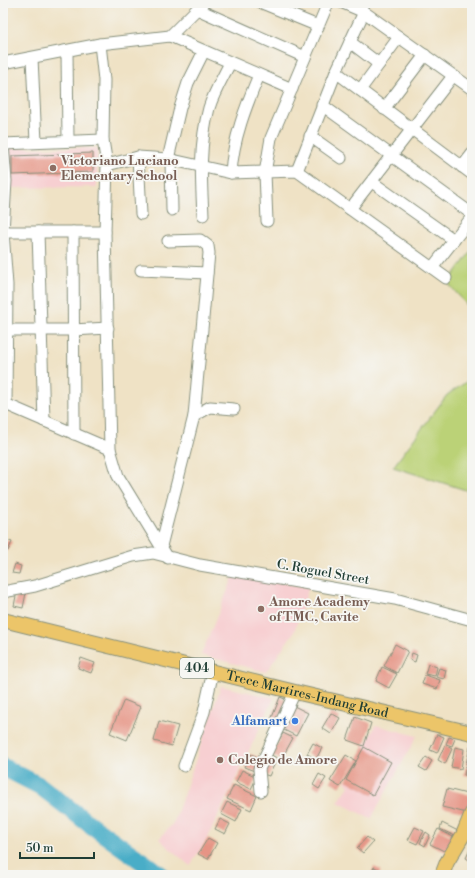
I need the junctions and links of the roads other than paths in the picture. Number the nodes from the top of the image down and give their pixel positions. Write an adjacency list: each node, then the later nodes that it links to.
1 (262, 3): 6 (street)
2 (328, 3): 6 (street)
3 (343, 3): 5 (street)
4 (200, 6): 7 (street); 14 (street)
5 (364, 12): 8 (street); 9 (street)
6 (318, 26): 14 (street)
7 (170, 36): 10 (street); 12 (street)
8 (399, 37): 13 (street); 18 (street)
9 (350, 42): 18 (street); 19 (street)
10 (100, 44): 11 (street); 29 (street)
11 (67, 51): 15 (street); 30 (street)
12 (204, 51): 16 (street); 37 (street)
13 (425, 56): 21 (street); 26 (street)
14 (305, 57): 22 (street)
15 (32, 58): 17 (street); 31 (street)
16 (230, 62): 20 (street); 39 (street)
17 (3, 63)
18 (379, 64): 24 (street)
19 (336, 72): 24 (street); 25 (street)
20 (259, 75): 22 (street); 42 (street)
21 (453, 76): 23 (street); 27 (street)
22 (292, 89): 43 (street)
23 (472, 89)
24 (360, 90): 26 (street)
25 (322, 105): 28 (street); 34 (street)
26 (384, 109): 27 (street)
27 (412, 130): 34 (street); 40 (street)
28 (310, 136): 36 (street); 41 (street)
29 (103, 140): 30 (street); 38 (street)
30 (68, 141): 31 (street)
31 (36, 142): 32 (street)
32 (3, 144): 45 (street)
33 (472, 154): 40 (street)
34 (392, 156): 46 (street); 51 (street)
35 (138, 157): 37 (street); 38 (street); 49 (street)
36 (341, 158)
37 (169, 159): 39 (street); 48 (street)
38 (107, 164): 56 (street)
39 (200, 165): 42 (street); 50 (street)
40 (462, 167): 44 (street)
41 (297, 171): 43 (street); 47 (street)
42 (231, 173): 43 (street)
43 (264, 173): 52 (street)
44 (472, 174)
45 (4, 181): 53 (street)
46 (372, 182): 47 (street); 57 (street)
47 (350, 209): 59 (street)
48 (172, 210)
49 (141, 214)
50 (203, 215)
51 (472, 216): 57 (street)
52 (267, 220)
53 (3, 232): 54 (street); 63 (street)
54 (38, 232): 55 (street); 67 (street)
55 (73, 232): 56 (street); 66 (street)
56 (105, 232): 64 (street)
57 (454, 240): 59 (street)
58 (168, 241): 61 (street)
59 (432, 268): 62 (street)
60 (141, 270): 61 (street)
61 (207, 274): 71 (street)
62 (446, 278)
63 (5, 285): 65 (street)
64 (108, 328): 66 (street); 74 (street)
65 (7, 330): 67 (street); 68 (street)
66 (73, 330): 67 (street); 73 (street)
67 (40, 331): 72 (street)
68 (5, 381): 69 (street)
69 (4, 404): 72 (street)
70 (234, 409): 71 (street)
71 (194, 416): 75 (street)
72 (44, 421): 73 (street)
73 (74, 434): 74 (street)
74 (110, 449): 75 (street)
75 (160, 546): 76 (street)
76 (168, 558): 77 (street, C. Roguel Street); 79 (street, C. Roguel Street)
77 (3, 592)
78 (3, 620): 80 (main road, Trece Martires-Indang Road / 404)
79 (472, 620)
80 (213, 672): 81 (main road, Trece Martires-Indang Road / 404); 83 (street)
81 (295, 692): 82 (main road, Trece Martires-Indang Road / 404); 84 (street)
82 (472, 733)
83 (184, 766)
84 (261, 791)
85 (472, 813): 86 (main road)
86 (442, 875)

